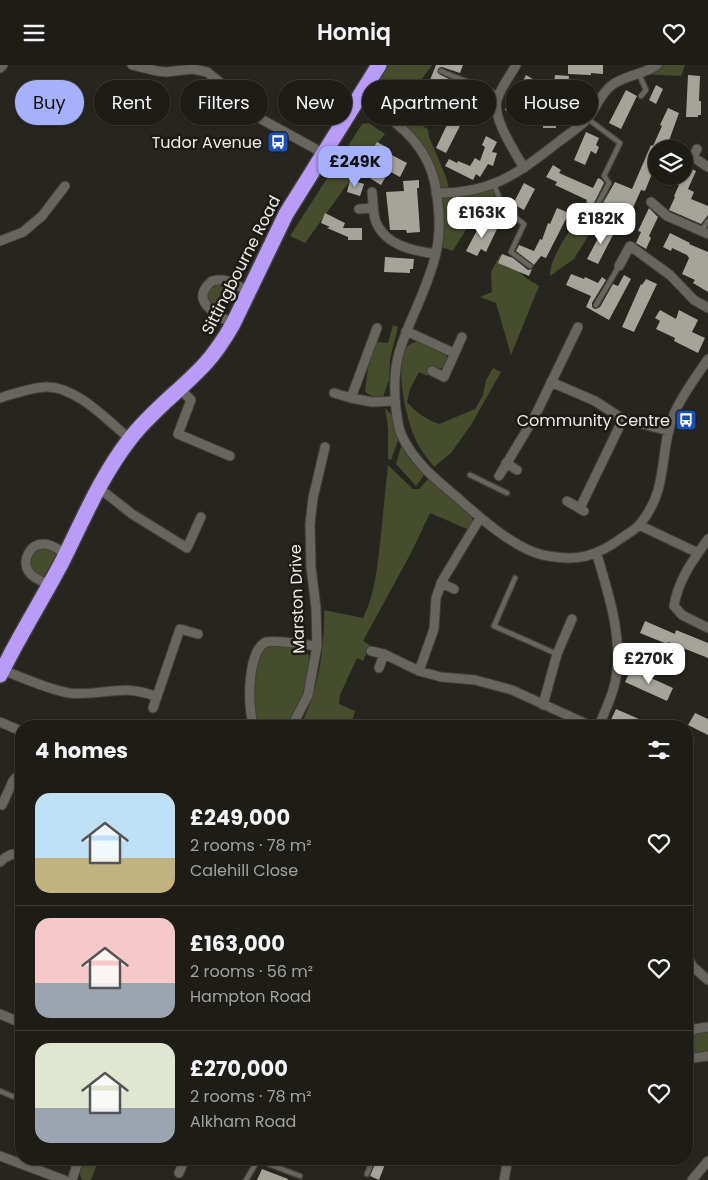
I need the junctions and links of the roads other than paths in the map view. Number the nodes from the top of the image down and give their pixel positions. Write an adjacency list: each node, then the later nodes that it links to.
1 (3, 65): 6 (street)
2 (132, 65): 16 (street)
3 (379, 65): 11 (highway, Sittingbourne Road)
4 (516, 65): 9 (street)
5 (657, 65): 8 (street)
6 (0, 68)
7 (441, 71): 9 (lane)
8 (639, 74): 10 (lane); 12 (street)
9 (499, 95): 18 (street)
10 (641, 96)
11 (357, 98): 16 (highway, Sittingbourne Road); 22 (street)
12 (598, 100)
13 (580, 125): 18 (street)
14 (596, 125): 26 (lane)
15 (696, 149): 17 (street)
16 (323, 153): 33 (highway, Sittingbourne Road)
17 (708, 167)
18 (524, 168): 19 (street)
19 (494, 184): 22 (street); 31 (lane)
20 (65, 186): 29 (street)
21 (372, 192): 24 (street)
22 (436, 193): 30 (street)
23 (651, 202): 28 (street)
24 (373, 207): 25 (street); 30 (street)
25 (359, 209)
26 (592, 215)
27 (708, 221): 28 (lane)
28 (705, 232)
29 (0, 241)
30 (436, 254): 38 (street)
31 (530, 266)
32 (619, 266): 34 (lane); 35 (street)
33 (248, 291): 36 (highway, Sittingbourne Road); 36 (street)
34 (596, 305)
35 (708, 308)
36 (233, 324): 45 (highway, Sittingbourne Road)
37 (578, 327): 44 (street)
38 (406, 331): 41 (street); 49 (street)
39 (378, 333): 48 (street)
40 (462, 337): 41 (street)
41 (454, 353): 43 (street)
42 (708, 359): 51 (street)
43 (432, 371)
44 (551, 382): 50 (street); 55 (street)
45 (180, 389): 52 (highway, Sittingbourne Road); 54 (street)
46 (334, 393): 48 (street)
47 (0, 398): 52 (street)
48 (351, 399): 49 (street)
49 (395, 401): 64 (street)
50 (623, 419): 51 (street); 62 (street)
51 (669, 431): 65 (street)
52 (130, 439): 60 (highway, Sittingbourne Road)
53 (325, 447): 79 (street, Marston Drive)
54 (230, 456)
55 (506, 463): 56 (street); 58 (street)
56 (517, 470)
57 (470, 475): 59 (lane)
58 (499, 476): 59 (lane)
59 (494, 487): 61 (lane)
60 (98, 488): 63 (street); 68 (highway, Sittingbourne Road)
61 (507, 493)
62 (567, 501)
63 (201, 517)
64 (480, 518): 69 (street); 71 (street)
65 (639, 525): 67 (street); 69 (street)
66 (708, 539): 67 (street)
67 (698, 553): 76 (street)
68 (66, 554): 72 (highway, Sittingbourne Road); 72 (street)
69 (597, 555): 92 (street)
70 (515, 578): 75 (lane)
71 (441, 583): 73 (street); 84 (street)
72 (50, 585): 85 (highway, Sittingbourne Road)
73 (454, 589)
74 (572, 619): 82 (street)
75 (494, 626): 77 (lane); 82 (lane)
76 (708, 628)
77 (491, 631)
78 (198, 634): 86 (street)
79 (316, 646): 89 (street); 90 (street, Marston Drive)
80 (371, 651): 81 (street)
81 (384, 654): 83 (street); 84 (street)
82 (558, 654): 87 (street)
83 (379, 668)
84 (419, 671): 87 (street)
85 (1, 673): 86 (street)
86 (157, 697): 88 (street)
87 (543, 705): 91 (street)
88 (153, 708)
89 (253, 720)
90 (295, 720)
91 (577, 720)
92 (601, 720)
93 (0, 722): 94 (street)
94 (15, 728)
95 (15, 779): 96 (street)
96 (2, 805)
97 (15, 853): 98 (street)
98 (0, 862)
99 (693, 967): 100 (street)
100 (708, 980)
101 (0, 1014): 102 (street)
102 (15, 1020)
103 (708, 1027): 104 (street)
104 (693, 1030)
105 (708, 1056): 106 (street)
106 (693, 1058)
107 (0, 1091): 108 (lane)
108 (15, 1097)
109 (0, 1156): 111 (street)
110 (708, 1161): 126 (street)
111 (15, 1162)
112 (24, 1165): 122 (street)
113 (78, 1165): 123 (street)
114 (182, 1165): 119 (street)
115 (255, 1165): 124 (lane)
116 (271, 1165): 121 (lane)
117 (371, 1165): 120 (lane)
118 (507, 1165): 125 (street)
119 (179, 1173)
120 (367, 1174)
121 (300, 1176)
122 (64, 1180)
123 (72, 1180)
124 (246, 1180)
125 (504, 1180)
126 (692, 1180)

